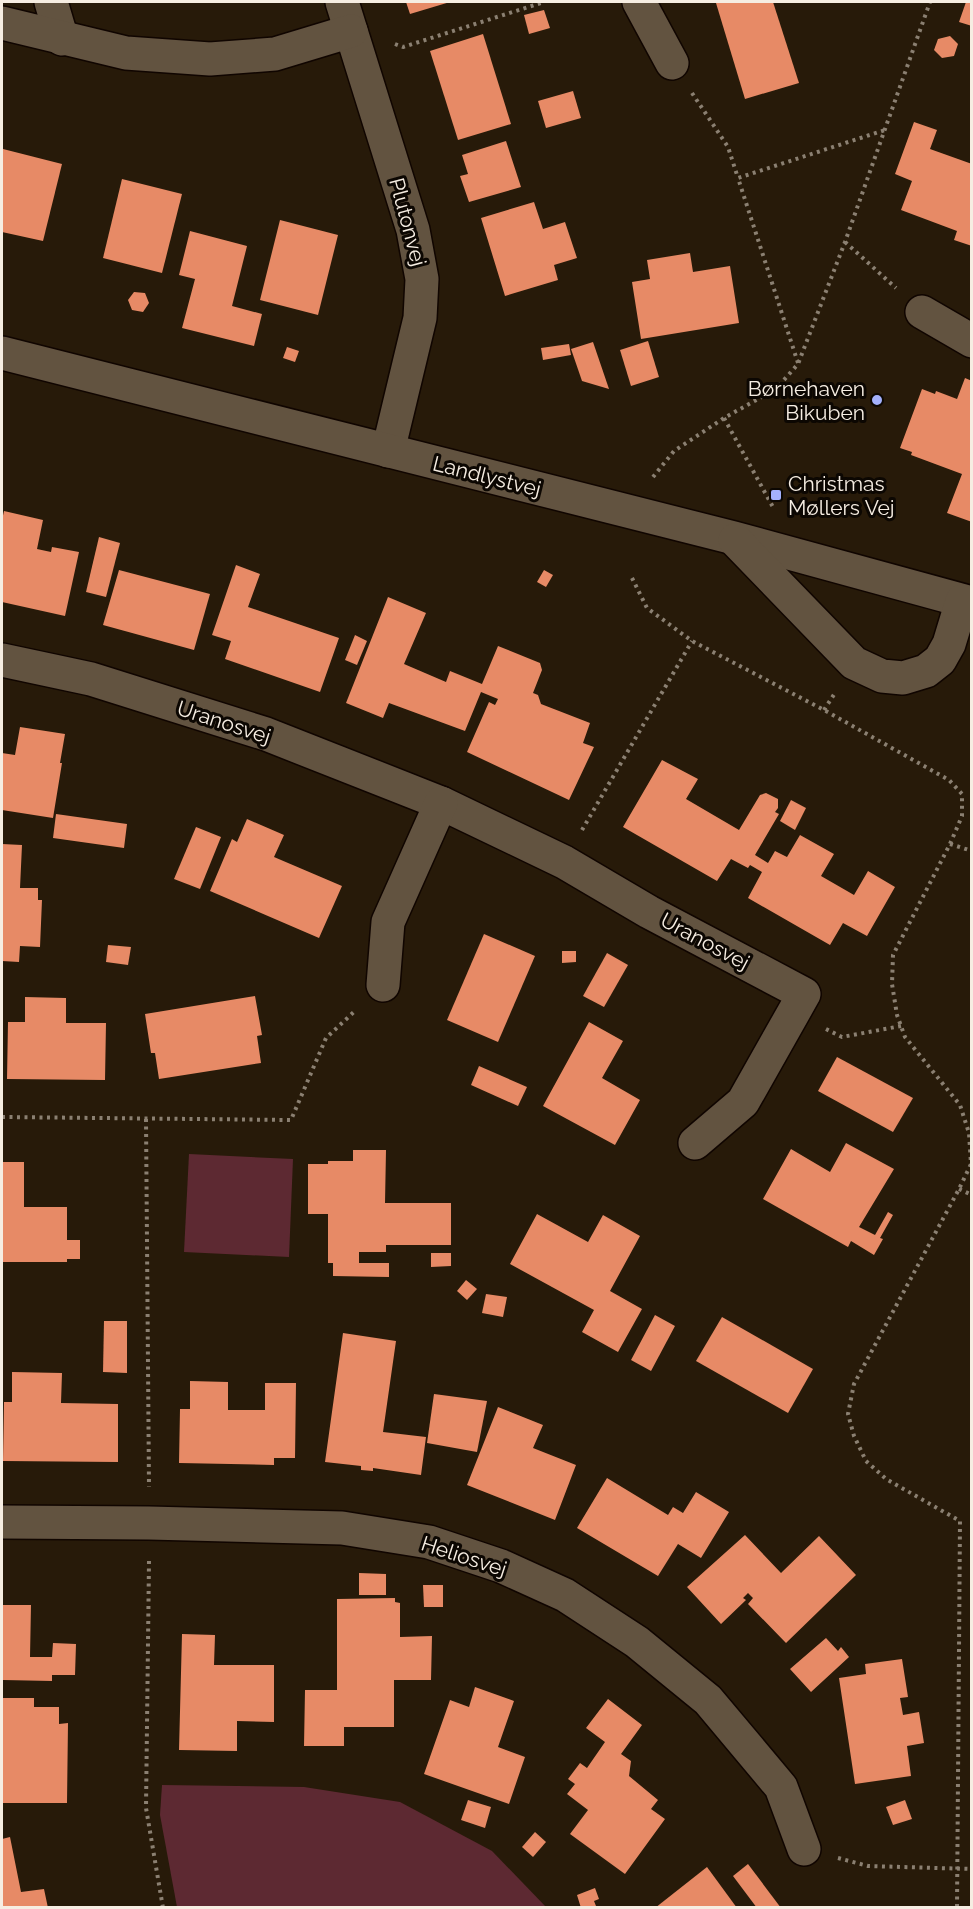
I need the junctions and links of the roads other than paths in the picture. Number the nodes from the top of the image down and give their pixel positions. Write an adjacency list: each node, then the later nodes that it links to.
1 (51, 2): 5 (street)
2 (639, 2): 6 (street)
3 (347, 16): 5 (street, Plutonvej); 10 (street, Plutonvej)
4 (2, 23): 5 (street, Plutonvej)
5 (62, 39)
6 (672, 63)
7 (922, 312): 8 (street)
8 (972, 341)
9 (2, 353): 10 (street, Landlystvej)
10 (388, 451): 11 (street, Landlystvej)
11 (734, 538): 12 (street, Landlystvej); 12 (street)
12 (967, 602)
13 (2, 660): 14 (street, Uranosvej)
14 (441, 803): 15 (street); 16 (street, Uranosvej)
15 (383, 984)
16 (695, 1143)
17 (2, 1522): 18 (street, Heliosvej)
18 (804, 1849)

